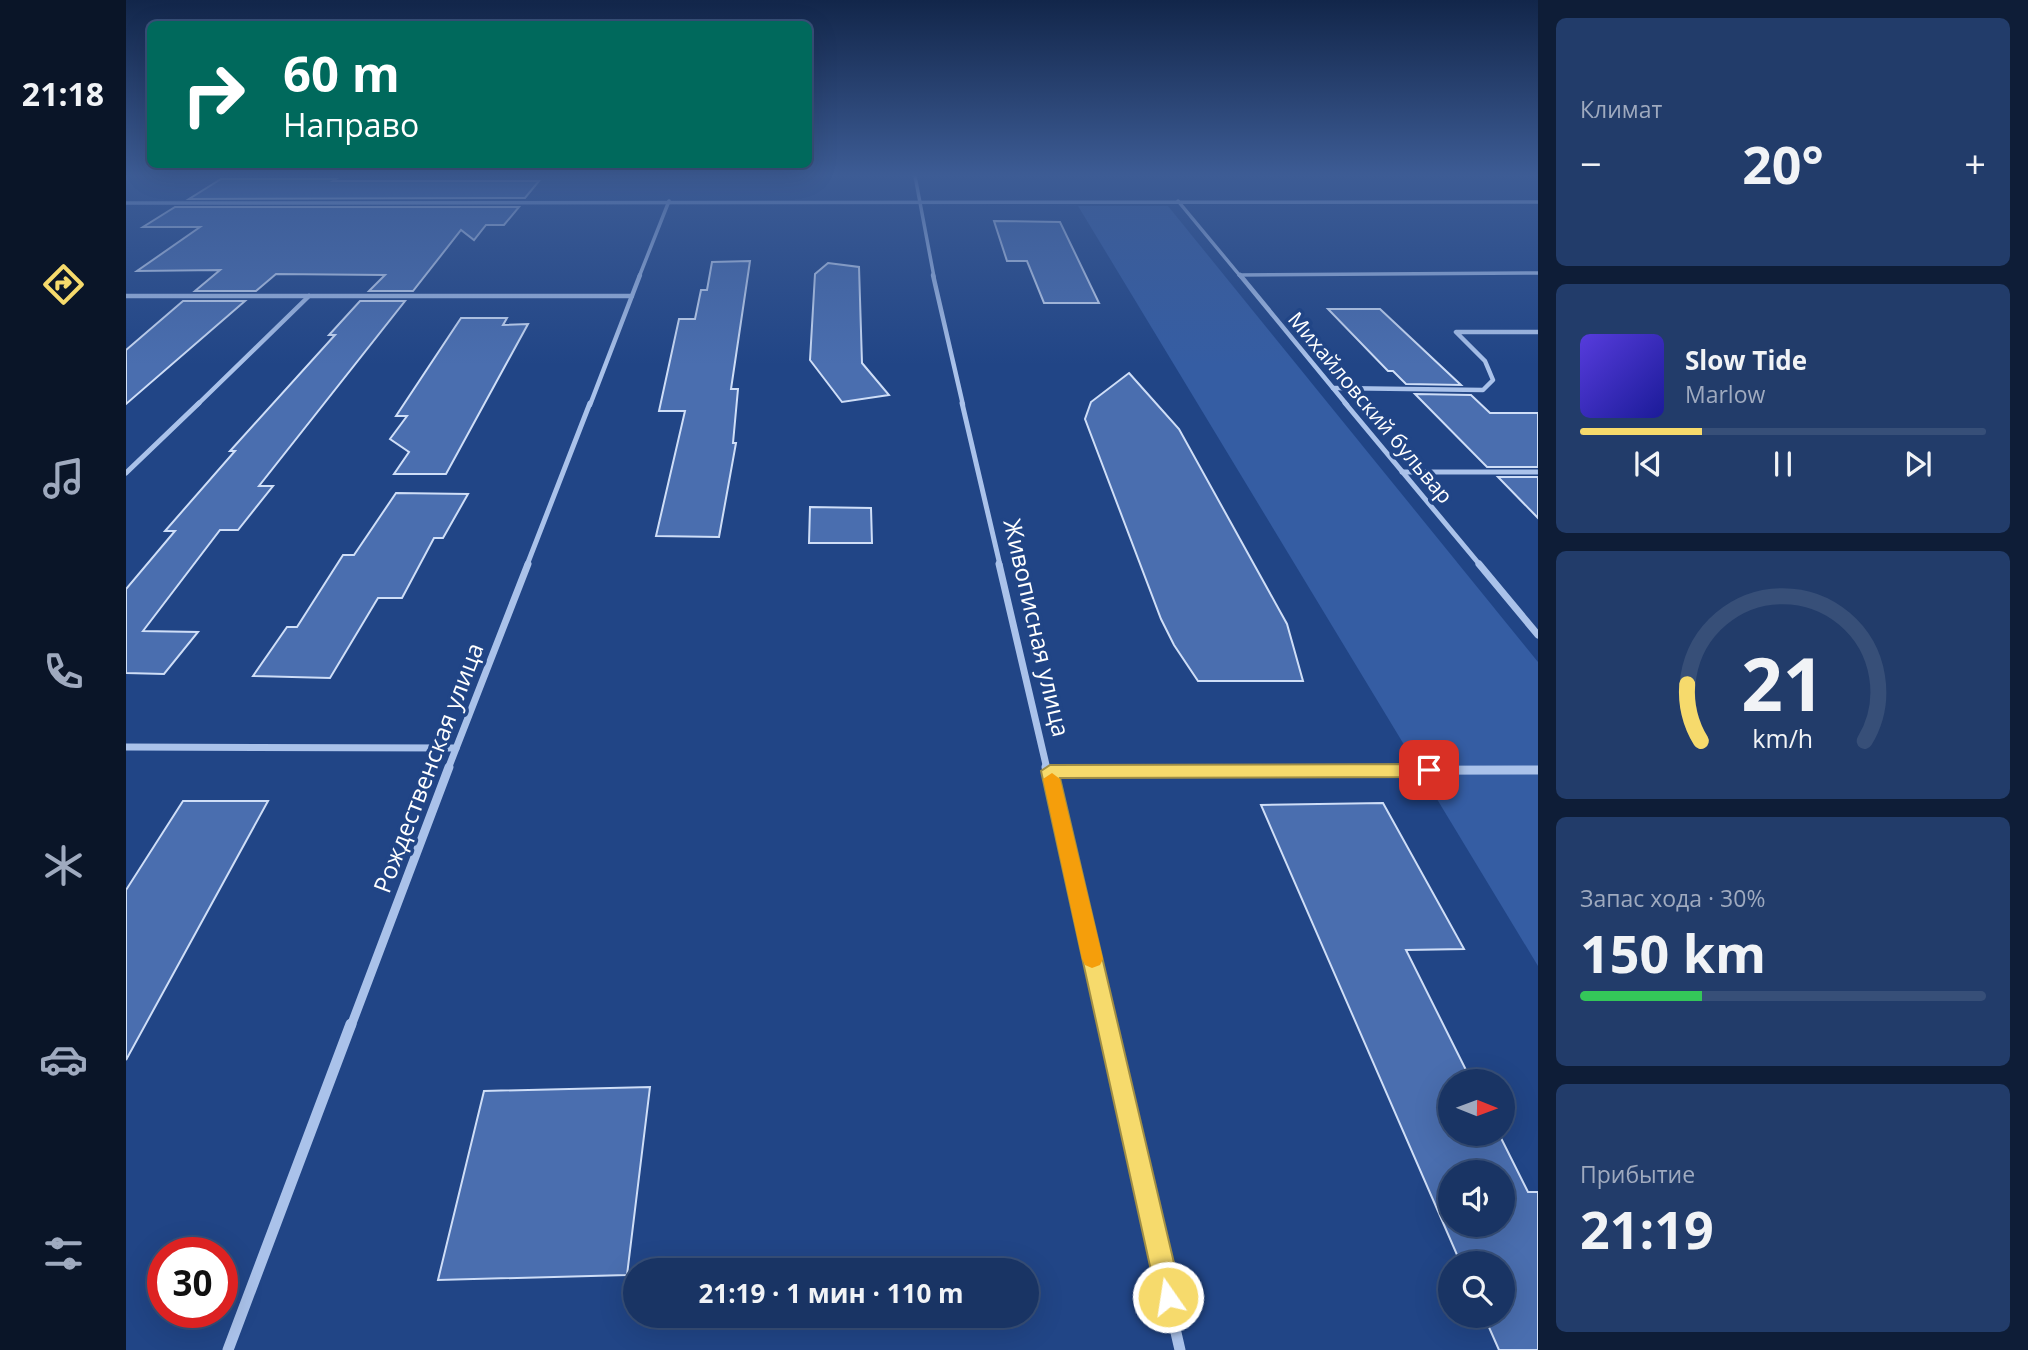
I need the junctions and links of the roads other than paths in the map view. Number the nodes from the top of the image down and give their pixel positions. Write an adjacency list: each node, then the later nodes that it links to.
1 (654, 239): 8 (street, Рождественская улица)
2 (928, 239): 18 (street, Живописная улица)
3 (1209, 239): 5 (street, Михайловский бульвар)
4 (1538, 273): 5 (street)
5 (1239, 275): 10 (street, Михайловский бульвар)
6 (126, 296): 7 (street)
7 (310, 296): 8 (street); 13 (street)
8 (632, 296): 16 (street, Рождественская улица)
9 (1538, 332): 10 (street)
10 (1333, 388): 11 (street, Михайловский бульвар)
11 (1402, 472): 12 (street); 14 (street, Михайловский бульвар)
12 (1538, 472)
13 (126, 473)
14 (1538, 635)
15 (126, 747): 16 (street)
16 (456, 748): 19 (street, Рождественская улица)
17 (1538, 770): 18 (street)
18 (1050, 771): 20 (street, Живописная улица)
19 (228, 1350)
20 (1180, 1350)

